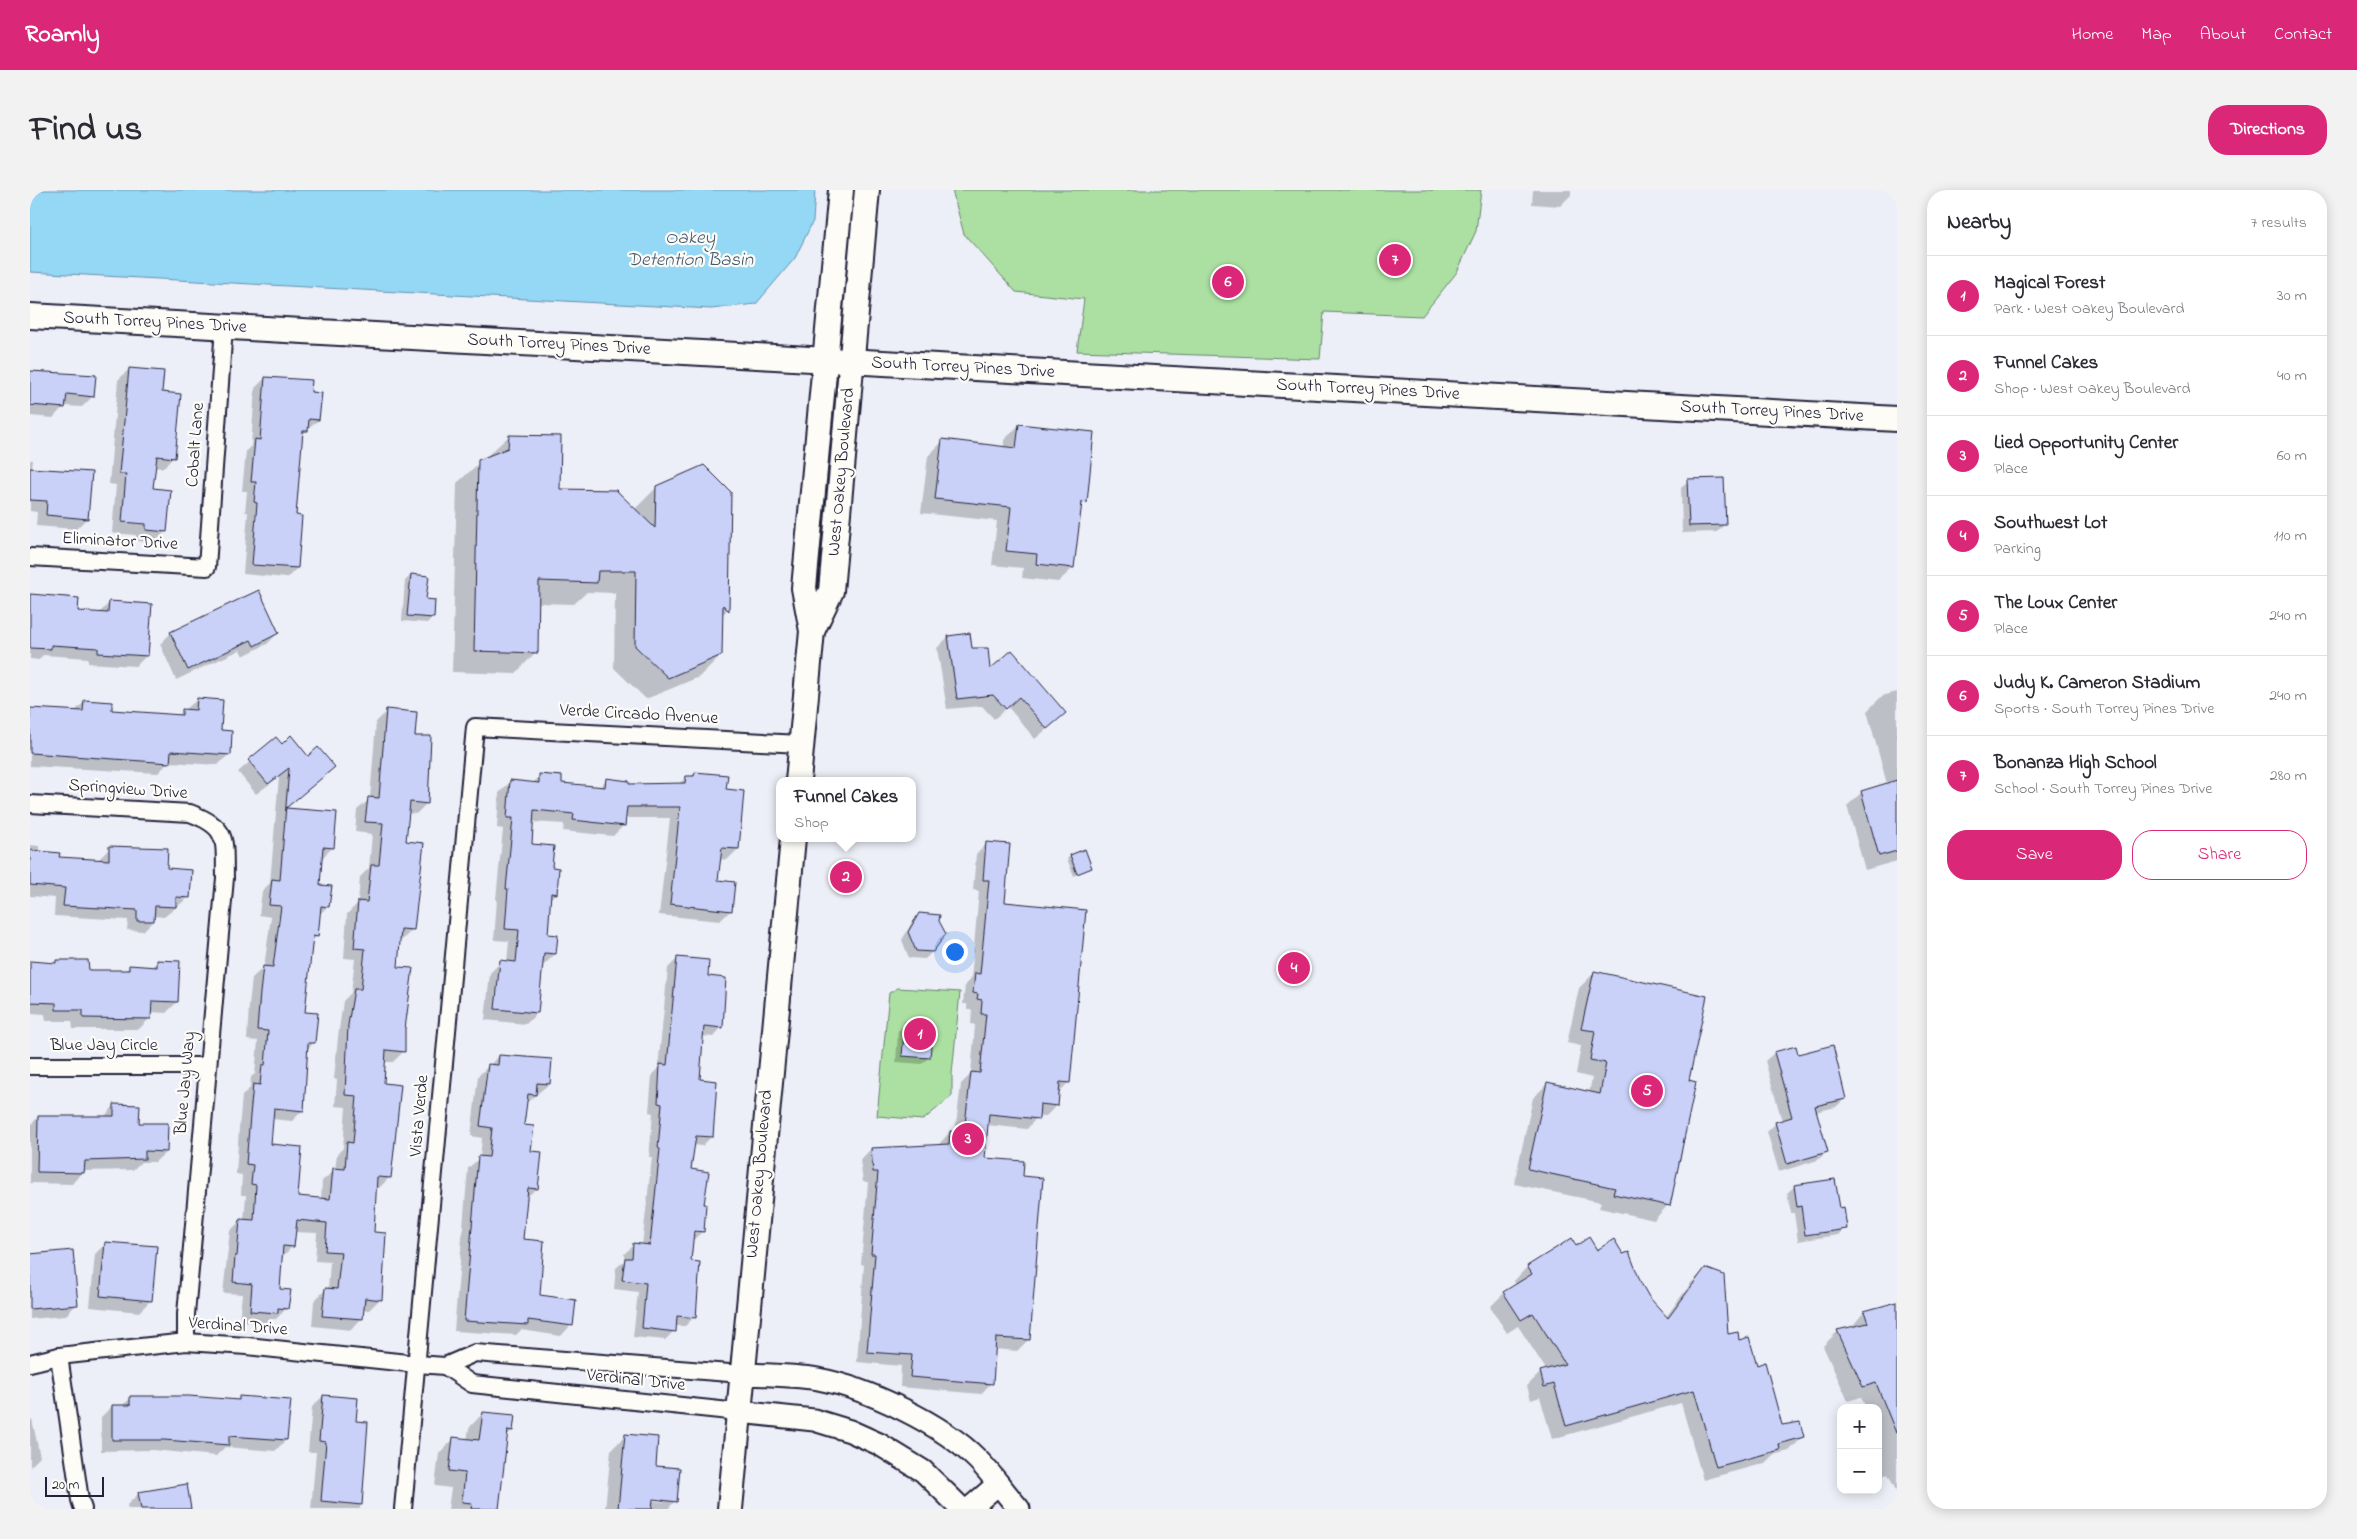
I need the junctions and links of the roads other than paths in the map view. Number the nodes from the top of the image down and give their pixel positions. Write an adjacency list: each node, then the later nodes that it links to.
1 (841, 190): 5 (main road, West Oakey Boulevard)
2 (867, 190): 6 (main road, West Oakey Boulevard)
3 (30, 316): 4 (main road, South Torrey Pines Drive)
4 (224, 327): 5 (main road, South Torrey Pines Drive); 11 (street, Cobalt Lane)
5 (825, 360): 6 (main road, South Torrey Pines Drive); 8 (main road, West Oakey Boulevard)
6 (852, 362): 7 (main road, South Torrey Pines Drive); 9 (main road, West Oakey Boulevard)
7 (1897, 419)
8 (810, 524): 9 (main road); 12 (main road, West Oakey Boulevard)
9 (837, 526): 12 (main road, West Oakey Boulevard)
10 (30, 557): 11 (street, Eliminator Drive)
11 (207, 566)
12 (812, 631): 14 (main road, West Oakey Boulevard)
13 (475, 727): 14 (street, Verde Circado Avenue); 24 (street, Vista Verde)
14 (801, 744): 15 (main road, West Oakey Boulevard)
15 (798, 777)
16 (30, 804): 17 (street, Springview Drive)
17 (218, 830): 20 (street, Blue Jay Way)
18 (793, 842): 26 (main road, West Oakey Boulevard)
19 (30, 1066): 20 (street, Blue Jay Circle)
20 (207, 1066): 21 (street, Blue Jay Way)
21 (186, 1342): 22 (street, Verdinal Drive); 24 (street, Verdinal Drive)
22 (59, 1356): 23 (street, Verdinal Drive); 29 (street)
23 (30, 1363)
24 (417, 1364): 25 (street, Verdinal Drive); 30 (street, Vista Verde)
25 (445, 1366): 26 (street, Verdinal Drive); 27 (street, Verdinal Drive)
26 (742, 1374): 27 (main road, West Oakey Boulevard); 28 (street)
27 (739, 1412): 31 (main road, West Oakey Boulevard); 32 (street)
28 (998, 1484): 33 (street); 34 (street)
29 (84, 1509)
30 (404, 1509)
31 (730, 1509)
32 (962, 1509)
33 (969, 1509)
34 (1019, 1509)

